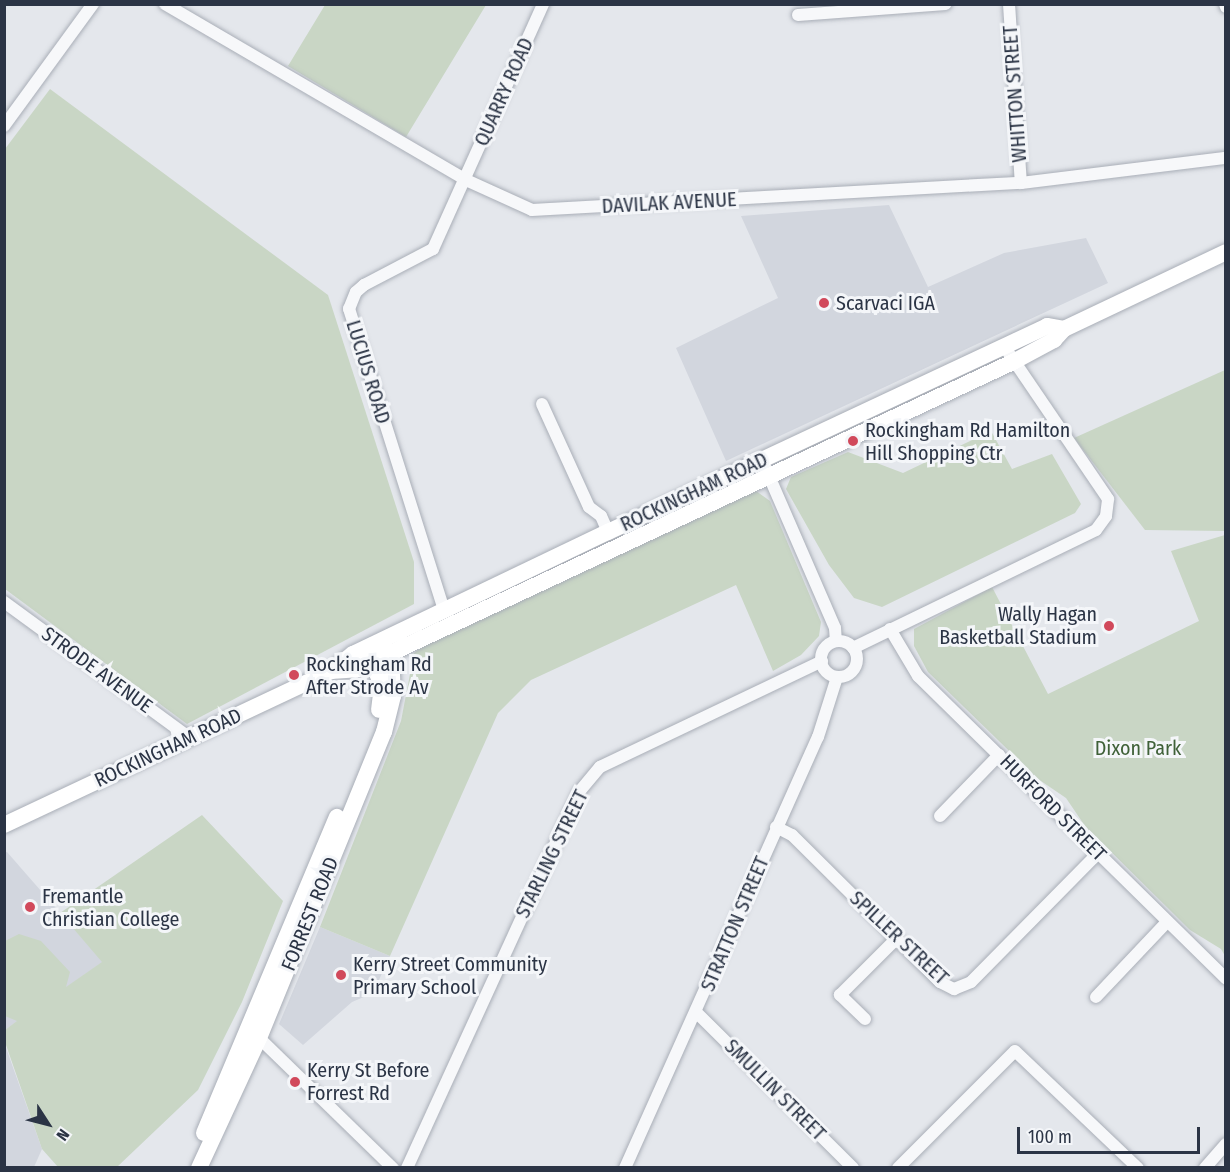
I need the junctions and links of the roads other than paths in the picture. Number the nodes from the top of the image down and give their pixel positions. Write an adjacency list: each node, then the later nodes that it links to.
1 (93, 4): 7 (street)
2 (165, 4): 9 (street, DAVILAK AVENUE)
3 (543, 4): 9 (street, QUARRY ROAD)
4 (946, 4): 6 (street)
5 (1009, 4): 10 (street, WHITTON STREET)
6 (798, 15)
7 (4, 126)
8 (1226, 158): 10 (street, DAVILAK AVENUE)
9 (466, 180): 10 (street, DAVILAK AVENUE); 19 (street, LUCIUS ROAD)
10 (1021, 183)
11 (1226, 252): 12 (main road, ROCKINGHAM ROAD)
12 (1064, 328): 13 (main road, ROCKINGHAM ROAD); 14 (main road, ROCKINGHAM ROAD)
13 (1004, 346): 14 (street); 16 (main road, ROCKINGHAM ROAD)
14 (1013, 362): 16 (main road, ROCKINGHAM ROAD); 20 (street)
15 (542, 404): 17 (street)
16 (765, 467): 17 (main road, ROCKINGHAM ROAD); 21 (street); 23 (main road, ROCKINGHAM ROAD)
17 (608, 532): 19 (main road, ROCKINGHAM ROAD)
18 (4, 602): 28 (street, STRODE AVENUE)
19 (444, 610): 26 (main road, ROCKINGHAM ROAD)
20 (890, 629): 22 (street); 29 (street, HURFORD STREET)
21 (837, 641): 22 (street); 25 (street)
22 (853, 648): 27 (street)
23 (391, 653): 24 (main road, ROCKINGHAM ROAD); 40 (main road, FORREST ROAD)
24 (372, 661): 26 (main road, ROCKINGHAM ROAD); 40 (main road, FORREST ROAD)
25 (822, 661): 27 (street); 45 (street, STARLING STREET)
26 (331, 671): 28 (main road, ROCKINGHAM ROAD)
27 (837, 676): 32 (street, STRATTON STREET)
28 (190, 738): 31 (main road, ROCKINGHAM ROAD)
29 (999, 755): 30 (street); 33 (street, HURFORD STREET)
30 (940, 816)
31 (4, 825)
32 (776, 827): 35 (street, SPILLER STREET); 38 (street, STRATTON STREET)
33 (1098, 853): 34 (street, HURFORD STREET); 35 (street, SPILLER STREET)
34 (1167, 922): 36 (street, HURFORD STREET); 37 (street)
35 (896, 939): 39 (street)
36 (1226, 979)
37 (1096, 997)
38 (697, 1013): 46 (street, STRATTON STREET); 47 (street, SMULLIN STREET)
39 (865, 1019)
40 (253, 1032): 42 (main road, FORREST ROAD); 43 (main road, FORREST ROAD); 44 (street)
41 (1226, 1144): 50 (street)
42 (189, 1167)
43 (199, 1167)
44 (393, 1167)
45 (407, 1167)
46 (625, 1167)
47 (853, 1167)
48 (898, 1167): 49 (street)
49 (1138, 1167)
50 (1205, 1167)

